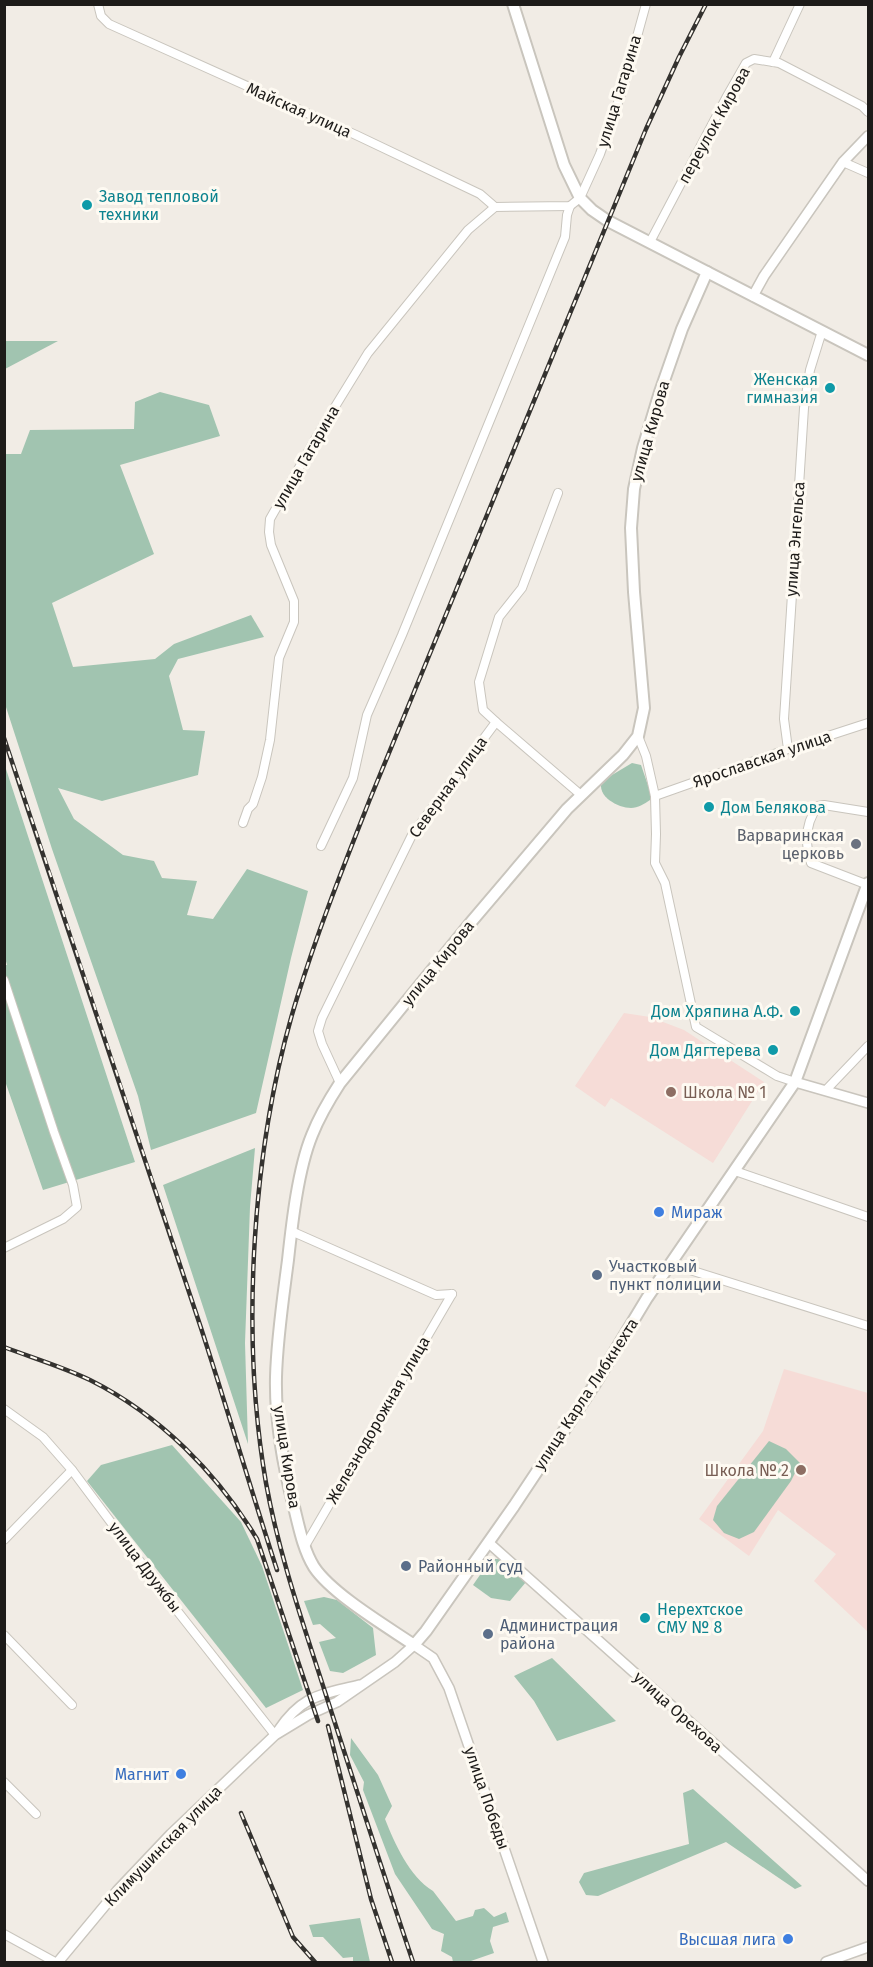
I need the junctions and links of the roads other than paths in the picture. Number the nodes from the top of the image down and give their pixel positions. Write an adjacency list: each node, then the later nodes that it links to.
1 (98, 4): 12 (street, Майская улица)
2 (513, 4): 10 (main road)
3 (646, 4): 10 (street, улица Гагарина)
4 (800, 4): 5 (street)
5 (773, 62): 6 (street, переулок Кирова); 13 (street, переулок Кирова)
6 (868, 112)
7 (868, 136): 8 (street)
8 (843, 162): 9 (street); 15 (street)
9 (868, 173)
10 (580, 198): 11 (street, улица Гагарина); 13 (main road)
11 (570, 206): 12 (street); 27 (street)
12 (495, 207): 26 (street, улица Гагарина)
13 (650, 242): 14 (main road)
14 (707, 272): 15 (main road); 21 (main road, улица Кирова)
15 (753, 296): 16 (main road)
16 (822, 331): 17 (main road); 22 (street, улица Энгельса)
17 (868, 355)
18 (558, 493): 19 (street, Северная улица)
19 (496, 722): 23 (street); 32 (street, Северная улица)
20 (868, 723): 22 (street, Ярославская улица)
21 (638, 736): 23 (main road, улица Кирова); 24 (street)
22 (788, 749): 24 (street, Ярославская улица)
23 (581, 795): 32 (main road, улица Кирова)
24 (655, 796): 31 (street)
25 (868, 812): 28 (street)
26 (243, 823)
27 (321, 846)
28 (868, 884): 31 (main road, улица Карла Либкнехта)
29 (4, 980): 38 (street)
30 (868, 1046): 33 (street)
31 (795, 1082): 33 (street); 35 (main road, улица Карла Либкнехта)
32 (340, 1083): 37 (main road, улица Кирова)
33 (826, 1090): 34 (street)
34 (868, 1103)
35 (735, 1171): 36 (street); 39 (main road, улица Карла Либкнехта)
36 (868, 1217)
37 (291, 1231): 45 (main road, улица Кирова); 45 (street, Железнодорожная улица)
38 (4, 1248)
39 (671, 1264): 40 (street); 44 (main road, улица Карла Либкнехта)
40 (868, 1326)
41 (4, 1408): 42 (street, улица Дружбы)
42 (72, 1470): 43 (street); 50 (street, улица Дружбы)
43 (4, 1540)
44 (489, 1543): 47 (main road, улица Карла Либкнехта); 53 (street, улица Орехова)
45 (305, 1546): 47 (main road, улица Кирова)
46 (4, 1635): 49 (street)
47 (414, 1645): 48 (street, Климушинская улица); 57 (street, улица Победы)
48 (367, 1683): 50 (street, Климушинская улица); 50 (street, Климушинская улица)
49 (72, 1705)
50 (275, 1735): 56 (street, Климушинская улица)
51 (4, 1782): 52 (street)
52 (36, 1814)
53 (868, 1881)
54 (4, 1934): 56 (street)
55 (868, 1947): 58 (street)
56 (56, 1962)
57 (543, 1962)
58 (826, 1962)

